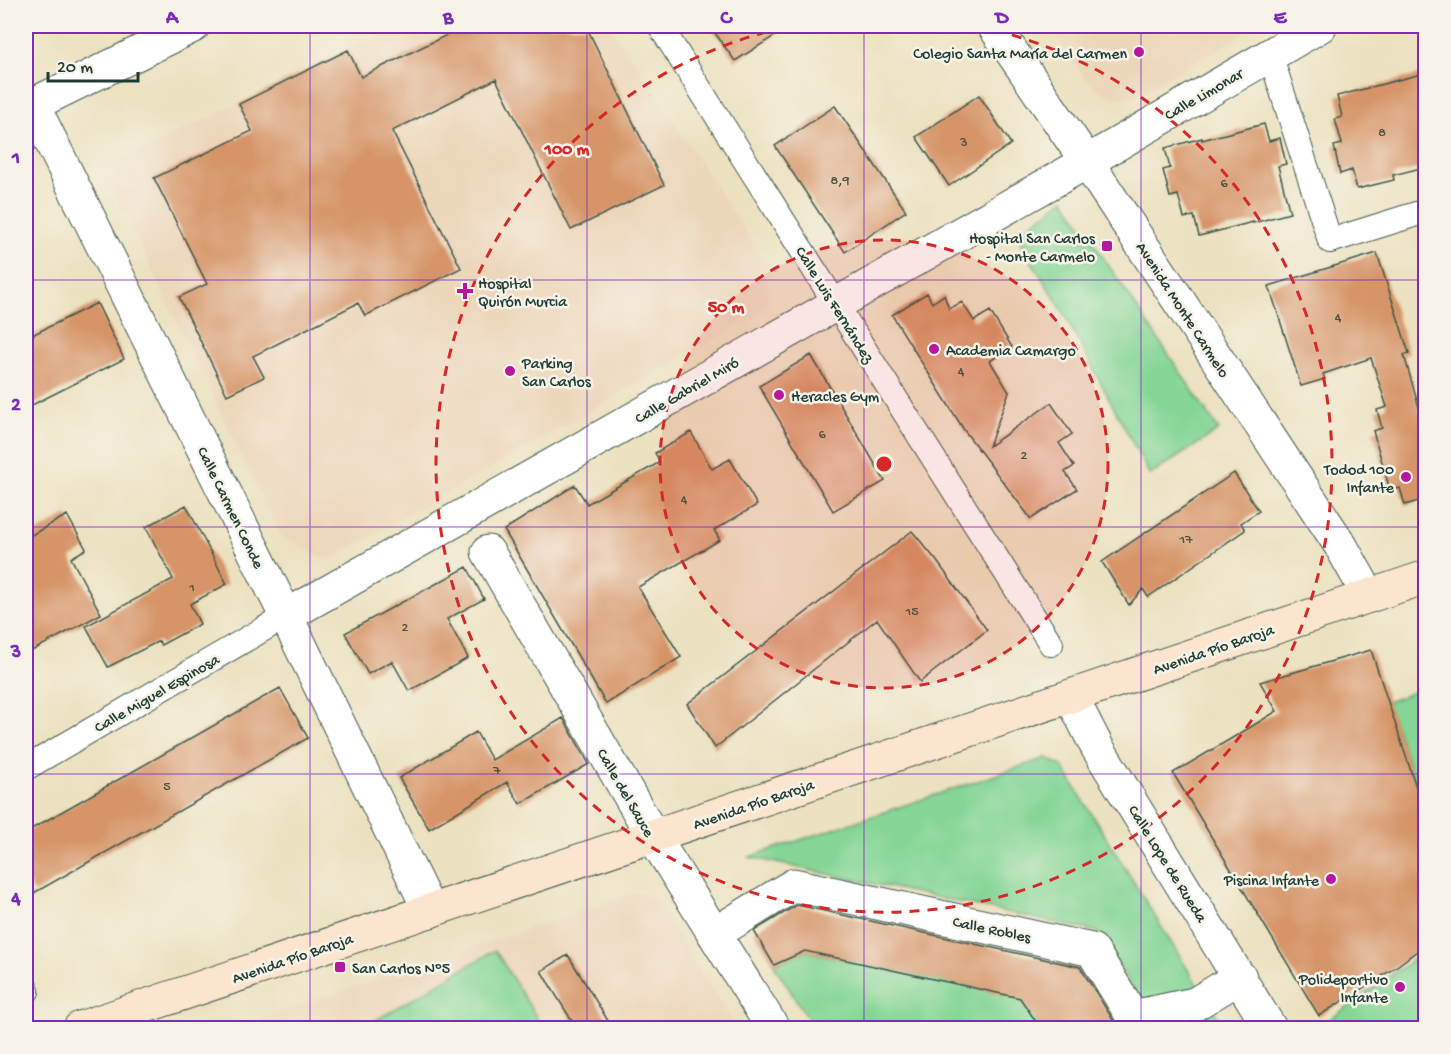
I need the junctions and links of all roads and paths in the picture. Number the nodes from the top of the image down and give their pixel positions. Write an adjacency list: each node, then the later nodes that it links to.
1 (193, 26): 6 (street)
2 (660, 26): 9 (street, Calle Luis Fernández)
3 (994, 26): 7 (street, Avenida Monte Carmelo)
4 (1320, 26): 5 (street, Calle Limonar)
5 (1270, 54): 7 (street, Calle Limonar); 8 (street)
6 (29, 107): 13 (street, Calle Carmen Conde)
7 (1087, 162): 9 (street, Calle Gabriel Miró); 12 (street, Avenida Monte Carmelo)
8 (1425, 211)
9 (836, 303): 13 (street, Calle Gabriel Miró); 14 (street, Calle Luis Fernández)
10 (488, 552): 17 (street, Calle del Sauce)
11 (1425, 577): 12 (main road, Avenida Pío Baroja)
12 (1369, 596): 15 (main road, Avenida Pío Baroja)
13 (286, 616): 16 (street, Calle Miguel Espinosa); 18 (street, Calle Carmen Conde)
14 (1051, 644)
15 (1071, 696): 17 (main road, Avenida Pío Baroja); 20 (street, Calle Lope de Rueda)
16 (26, 768)
17 (653, 836): 18 (main road, Avenida Pío Baroja); 19 (street, Calle del Sauce)
18 (430, 911): 21 (main road, Avenida Pío Baroja)
19 (714, 934): 20 (street, Calle Robles); 22 (street, Calle del Sauce)
20 (1240, 977): 23 (street, Calle Lope de Rueda)
21 (80, 1029)
22 (773, 1029)
23 (1270, 1029)

